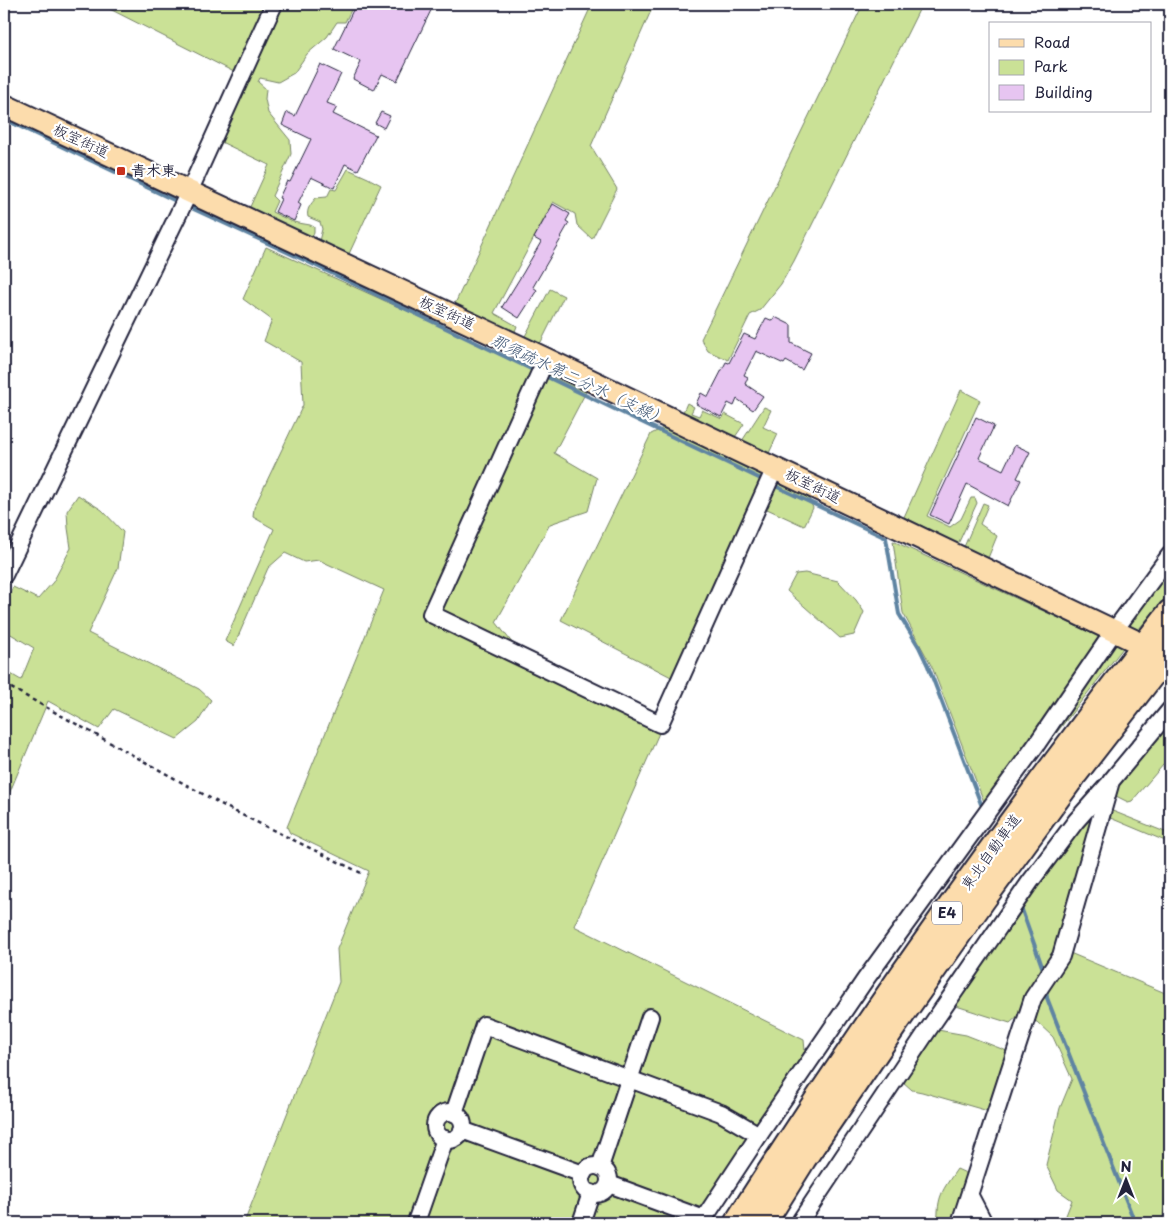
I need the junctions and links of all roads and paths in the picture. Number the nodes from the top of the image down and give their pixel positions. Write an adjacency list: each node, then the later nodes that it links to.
1 (274, 4): 3 (street)
2 (4, 105): 3 (main road, 板室街道)
3 (189, 192): 4 (main road, 板室街道); 7 (street)
4 (546, 359): 5 (main road, 板室街道); 5 (street)
5 (776, 468): 9 (main road, 板室街道)
6 (1170, 555): 9 (street)
7 (4, 575)
8 (1170, 613): 29 (highway, 東北自動車道 / E4)
9 (1124, 636): 19 (street)
10 (1170, 651): 30 (highway, 東北自動車道 / E4)
11 (4, 684): 14 (path)
12 (1170, 710): 13 (street)
13 (1112, 781): 25 (street); 31 (street)
14 (362, 873)
15 (650, 1017): 16 (street)
16 (629, 1079): 17 (street); 19 (street); 21 (street)
17 (454, 1113): 18 (street); 20 (street)
18 (462, 1130): 20 (street); 22 (street)
19 (759, 1135): 26 (street)
20 (445, 1139): 27 (street)
21 (600, 1167): 22 (street); 23 (street)
22 (583, 1174): 24 (street)
23 (609, 1184): 24 (street); 26 (street)
24 (591, 1193): 28 (street)
25 (970, 1196): 32 (street); 33 (street)
26 (702, 1221)
27 (420, 1223)
28 (581, 1223)
29 (738, 1223)
30 (763, 1223)
31 (799, 1223)
32 (960, 1223)
33 (984, 1223)

